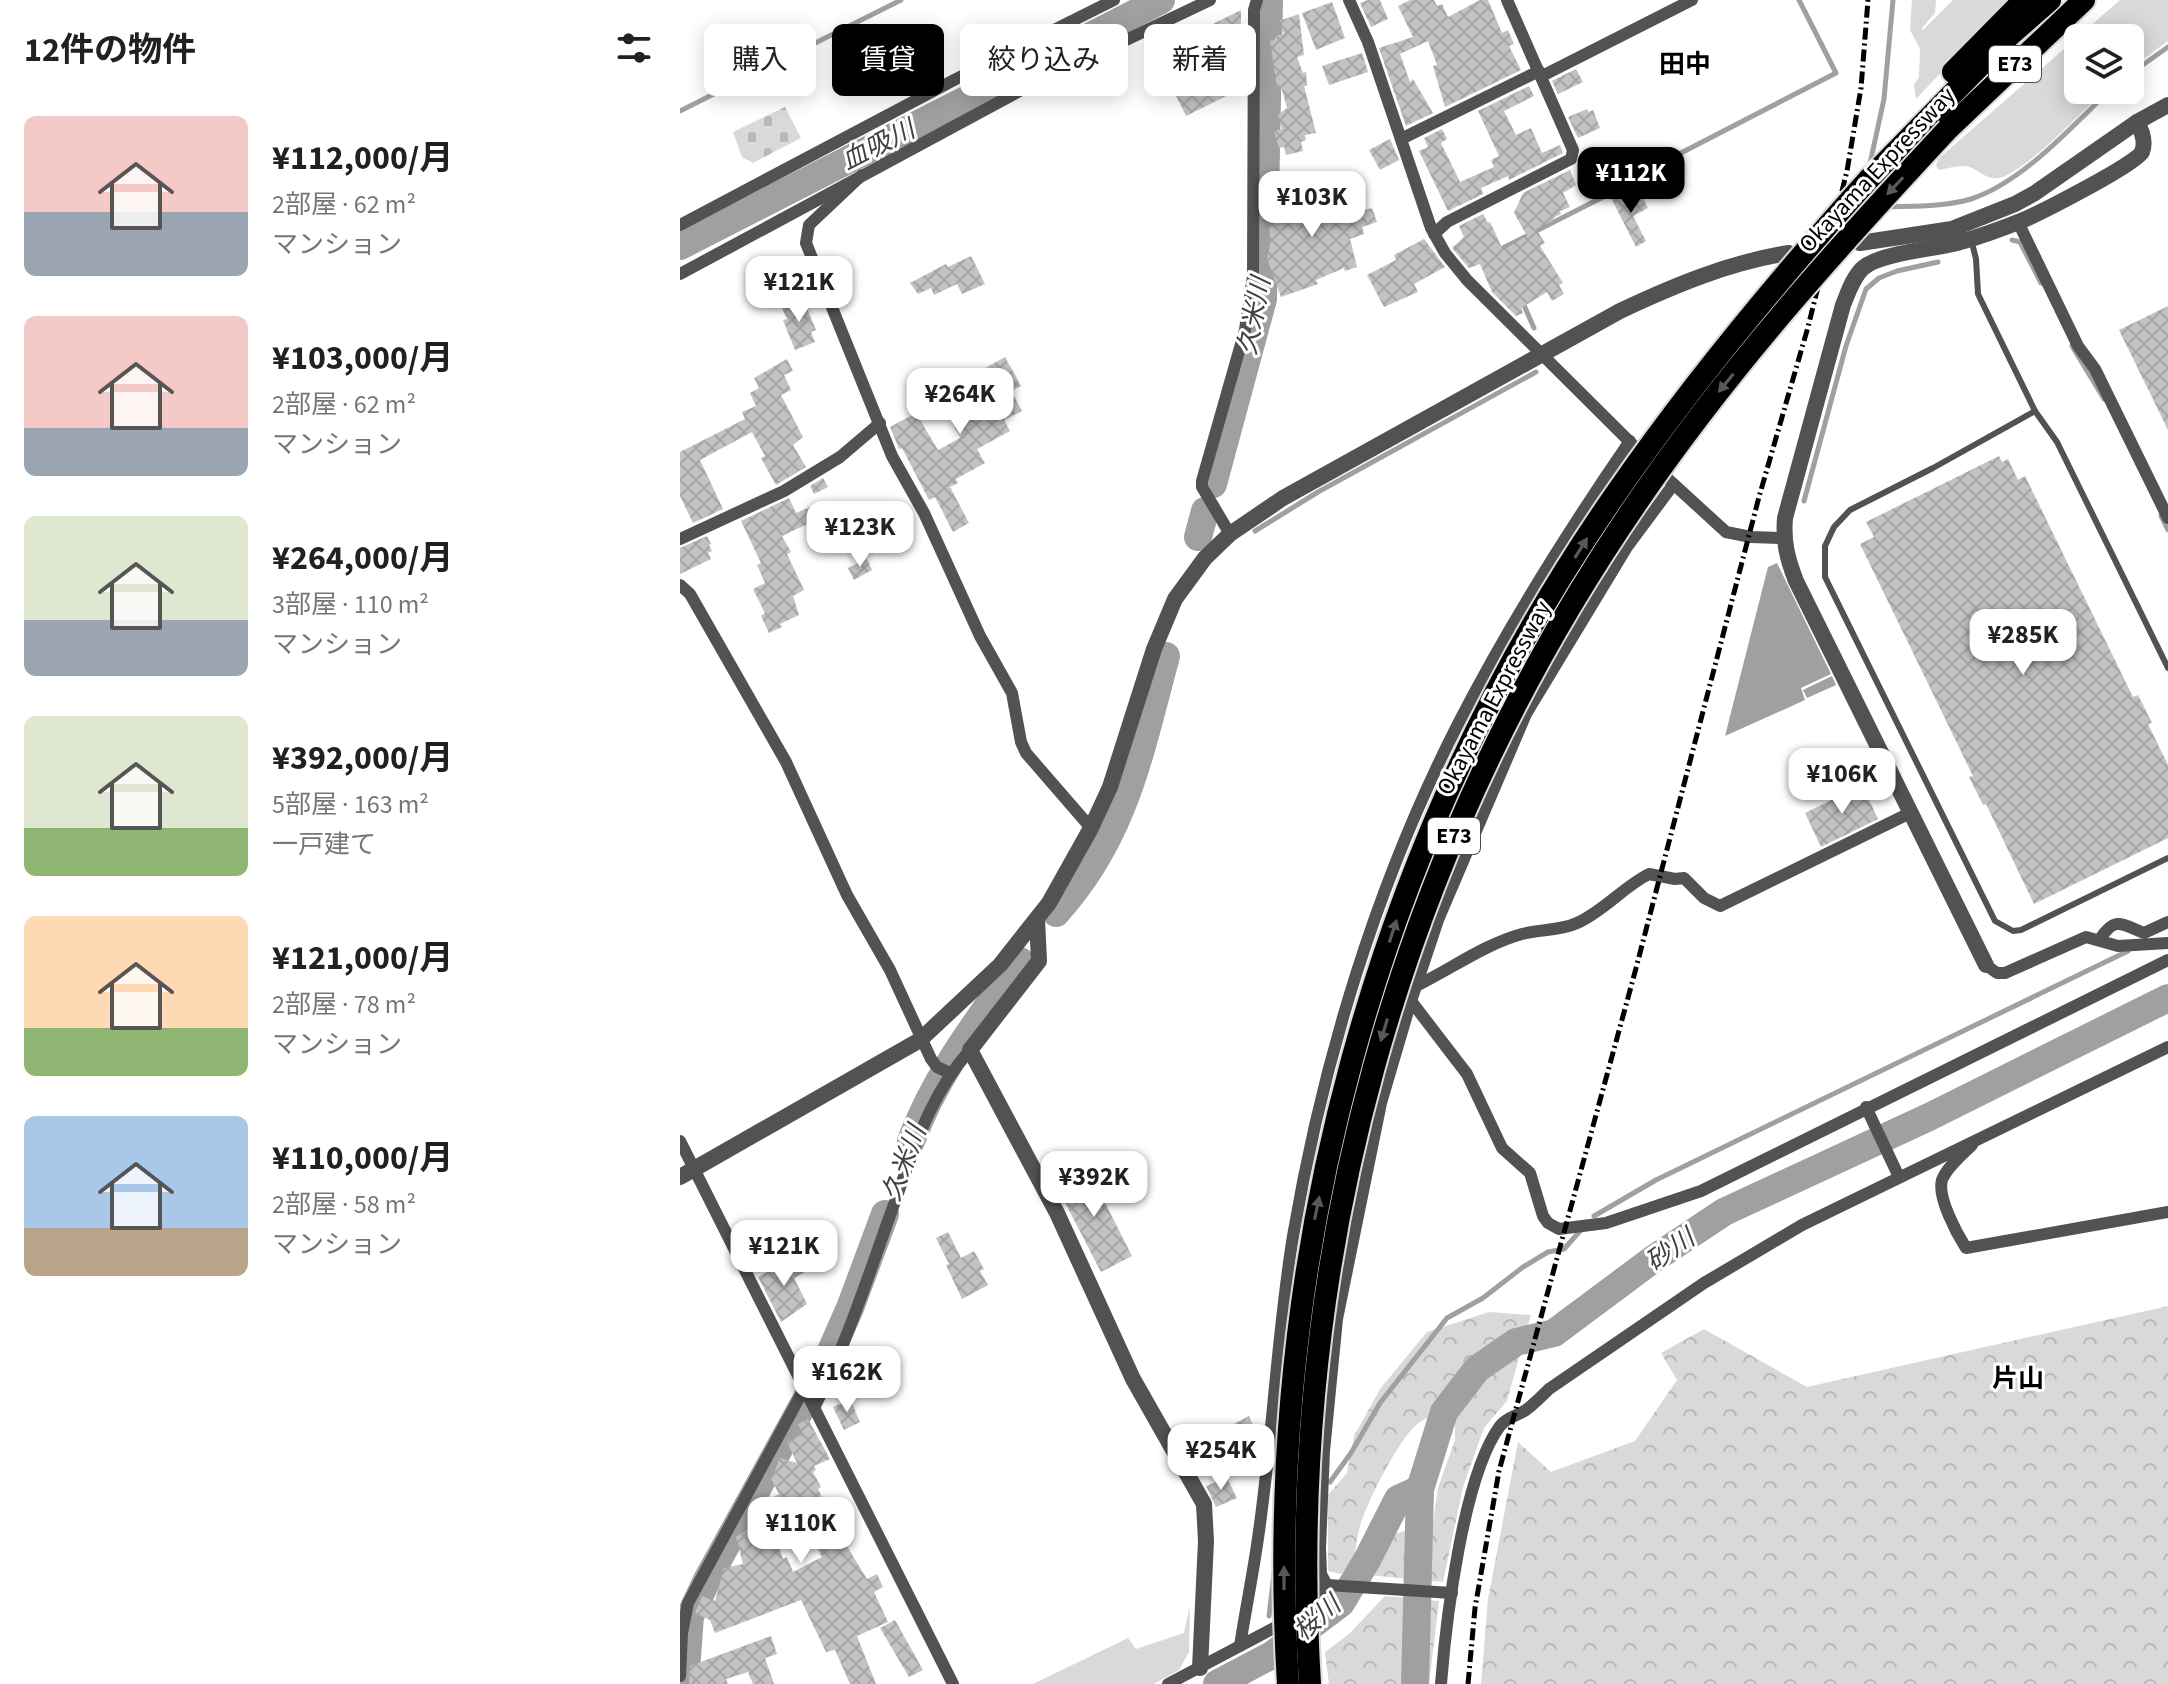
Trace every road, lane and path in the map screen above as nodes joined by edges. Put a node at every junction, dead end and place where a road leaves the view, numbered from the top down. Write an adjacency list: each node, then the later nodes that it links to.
1 (1114, 0): 17 (street)
2 (1210, 0): 15 (street)
3 (1257, 0): 29 (street)
4 (1349, 0): 14 (street)
5 (1507, 0): 10 (street)
6 (1692, 0): 10 (street)
7 (2024, 0): 11 (highway)
8 (2050, 0): 11 (highway, Okayama Expressway / E73)
9 (2084, 0): 64 (highway, Okayama Expressway / E73, one-way to 64, bridge)
10 (1540, 73): 14 (street); 18 (street)
11 (1933, 104): 63 (highway, Okayama Expressway / E73, one-way to 11, bridge)
12 (2168, 105): 13 (street)
13 (2137, 122): 16 (street); 20 (street)
14 (1401, 139): 18 (street)
15 (862, 175): 22 (street); 25 (street)
16 (2018, 222): 19 (street); 28 (street)
17 (680, 225)
18 (1434, 234): 23 (street)
19 (1971, 239): 24 (lane); 30 (street)
20 (1860, 243)
21 (1789, 253): 23 (street)
22 (680, 274)
23 (1544, 355): 26 (street); 29 (street)
24 (2035, 411): 33 (lane); 36 (lane)
25 (880, 423): 31 (street); 35 (street)
26 (1630, 441): 27 (street); 58 (street)
27 (1673, 485): 30 (street); 43 (street)
28 (2168, 518)
29 (1230, 534): 35 (street)
30 (1784, 538): 34 (street)
31 (680, 539)
32 (680, 585): 45 (street)
33 (2168, 668)
34 (1910, 813): 42 (street); 43 (street)
35 (1091, 828): 37 (street)
36 (2168, 858)
37 (1037, 919): 45 (street); 47 (street)
38 (2168, 922): 39 (street)
39 (2100, 939): 40 (street); 42 (street)
40 (2168, 943)
41 (2168, 960): 49 (street)
42 (1986, 965)
43 (1416, 986): 44 (street)
44 (1411, 1001): 49 (street); 56 (street)
45 (920, 1040): 48 (street); 52 (street)
46 (2168, 1047): 50 (street)
47 (970, 1050): 48 (street); 59 (street)
48 (945, 1071): 55 (street)
49 (1868, 1110): 53 (street)
50 (1980, 1137): 53 (street); 54 (street)
51 (680, 1141): 52 (street)
52 (687, 1173): 55 (street)
53 (1897, 1173): 57 (street)
54 (2168, 1212)
55 (809, 1397): 60 (street); 61 (street)
56 (1331, 1585): 57 (street); 58 (street)
57 (1452, 1593): 65 (street)
58 (1240, 1646): 59 (street)
59 (1200, 1668): 62 (street)
60 (680, 1676)
61 (953, 1684)
62 (1168, 1684)
63 (1288, 1684)
64 (1310, 1684)
65 (1441, 1684)

